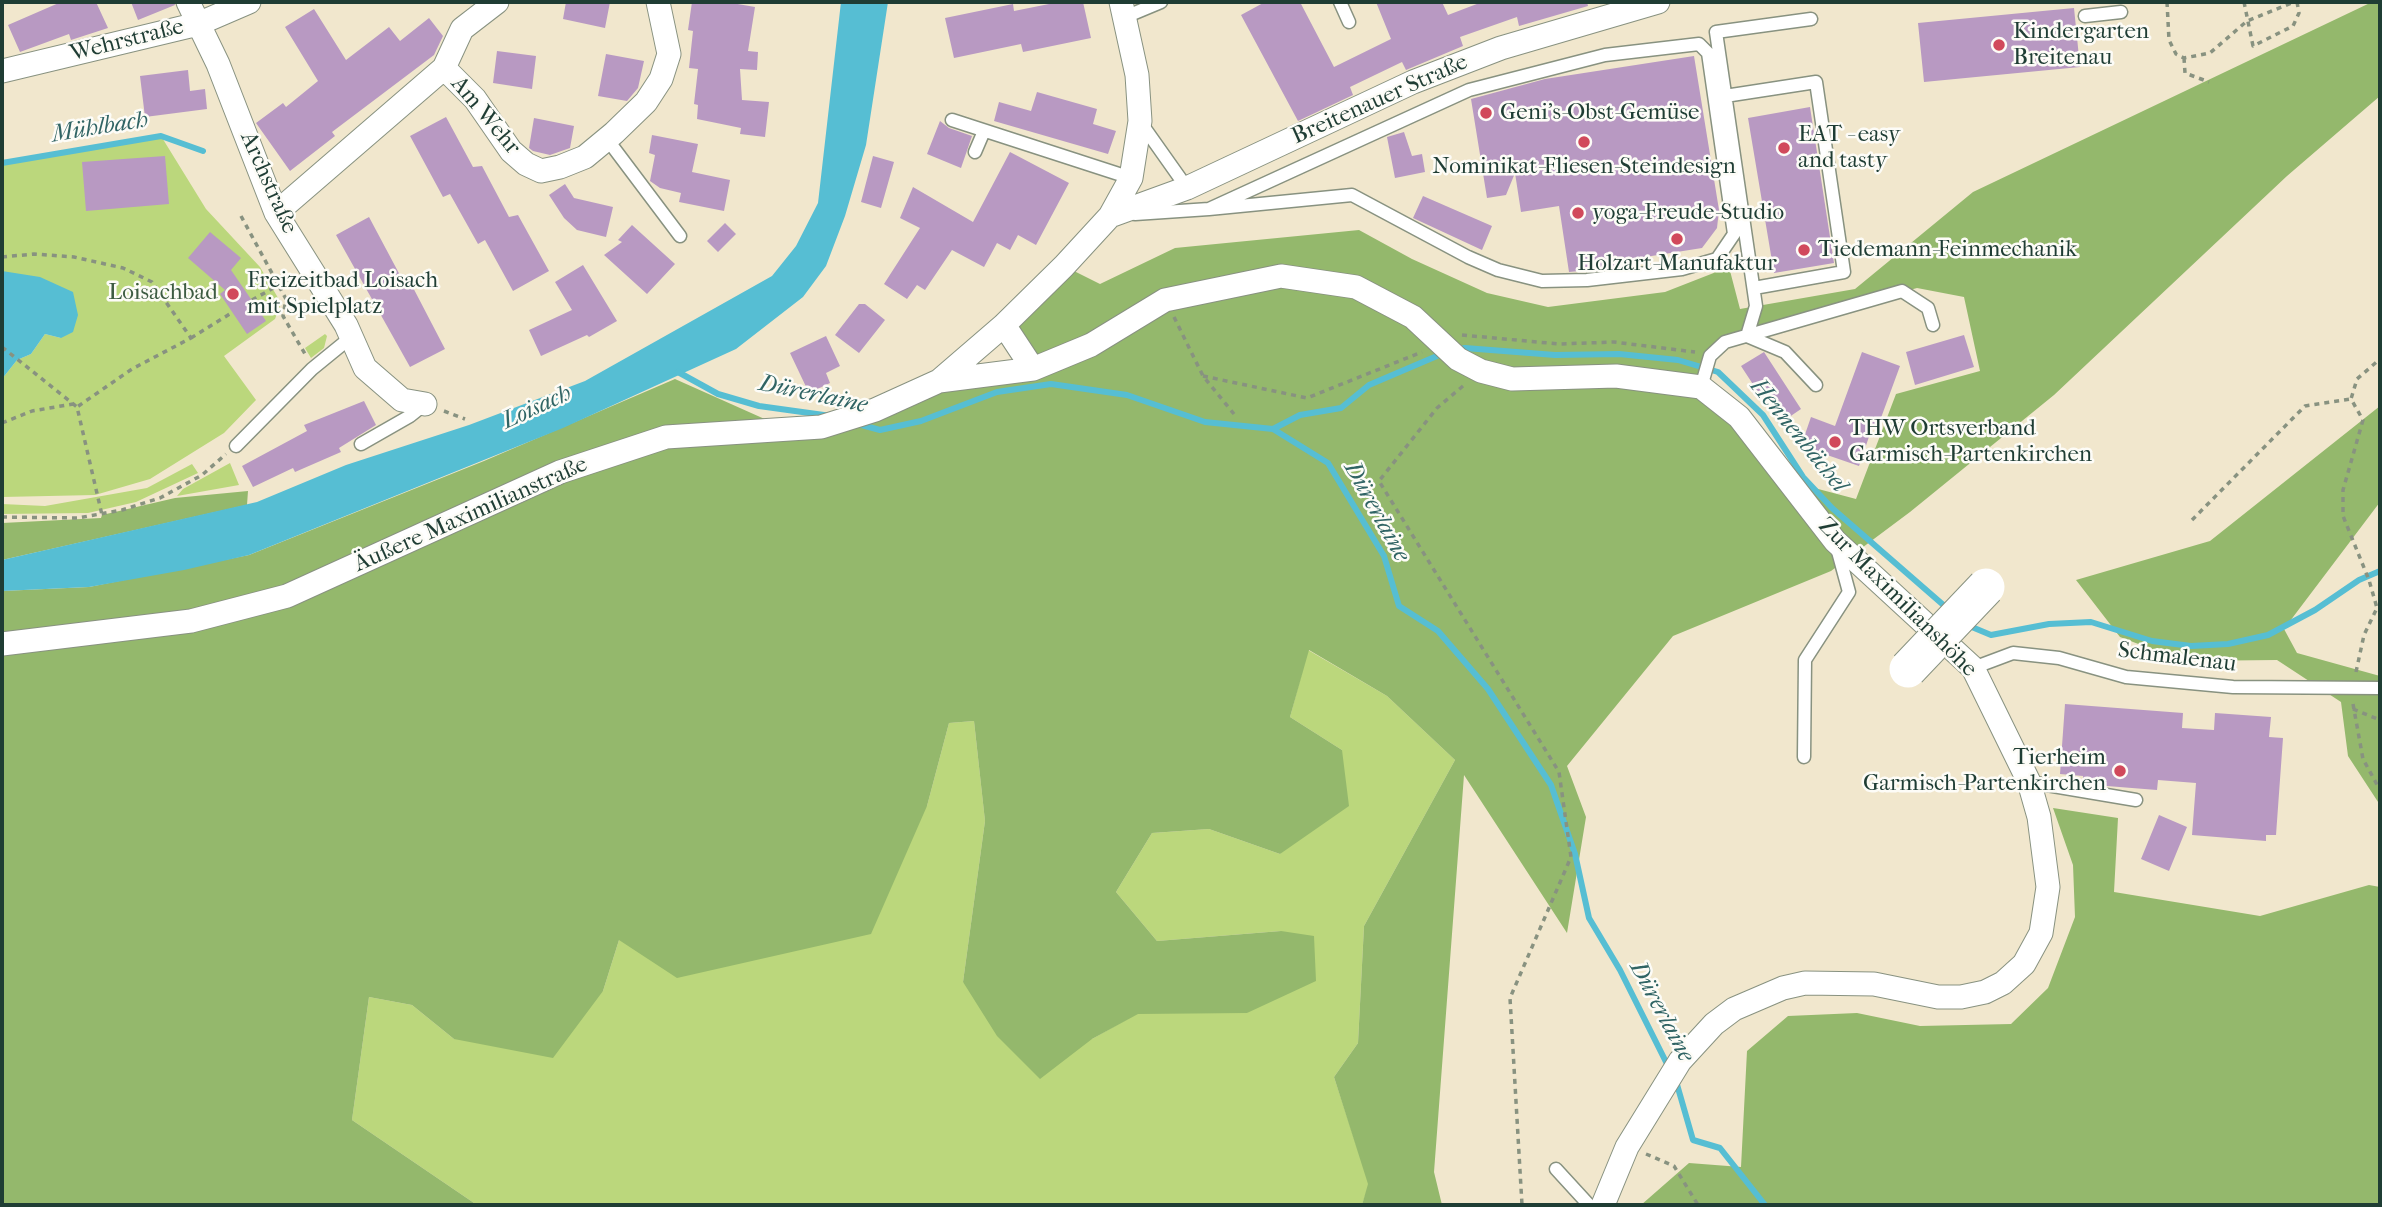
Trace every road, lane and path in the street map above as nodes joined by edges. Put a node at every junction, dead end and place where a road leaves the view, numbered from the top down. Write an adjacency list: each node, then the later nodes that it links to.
1 (188, 2): 17 (street, Archstraße)
2 (249, 2): 17 (street, Wehrstraße)
3 (497, 2): 19 (street, Am Wehr)
4 (658, 2): 26 (street, Am Wehr)
5 (1161, 2): 11 (lane)
6 (1340, 2): 16 (lane)
7 (1658, 2): 29 (street, Breitenauer Straße)
8 (2167, 2): 18 (path)
9 (2244, 2): 15 (path)
10 (2295, 2): 15 (path); 15 (path)
11 (1123, 9): 24 (street, Äußere Maximilianstraße)
12 (2121, 12): 13 (lane)
13 (2085, 16)
14 (1811, 19): 22 (lane)
15 (2247, 20): 18 (path)
16 (1349, 22)
17 (198, 24): 20 (street, Wehrstraße); 31 (street, Archstraße)
18 (2184, 58): 21 (path)
19 (444, 68): 26 (street, Am Wehr); 31 (street, Am Wehr)
20 (2, 71)
21 (2209, 82)
22 (1725, 96): 38 (lane); 38 (lane)
23 (952, 120): 25 (lane)
24 (1140, 121): 28 (street, Äußere Maximilianstraße); 29 (lane)
25 (984, 131): 27 (lane); 28 (lane)
26 (607, 139): 34 (lane)
27 (975, 152)
28 (1131, 178): 33 (street, Äußere Maximilianstraße)
29 (1187, 188): 33 (street, Breitenauer Straße)
30 (1209, 209): 30 (lane); 33 (lane)
31 (276, 213): 36 (street, Archstraße)
32 (242, 216): 37 (path)
33 (1110, 216): 42 (street, Äußere Maximilianstraße)
34 (680, 236)
35 (2, 257): 45 (path)
36 (310, 267): 37 (path); 46 (street, Archstraße)
37 (279, 285): 39 (path); 51 (path)
38 (1754, 288): 44 (lane)
39 (252, 300)
40 (1165, 300): 47 (street); 52 (street); 54 (path)
41 (233, 312): 45 (path)
42 (1004, 325): 52 (street); 55 (street, Äußere Maximilianstraße)
43 (1933, 326): 44 (lane)
44 (1747, 337): 49 (lane); 57 (lane)
45 (191, 338): 60 (path)
46 (350, 338): 51 (lane); 59 (street, Archstraße)
47 (1450, 340): 49 (path); 53 (street); 54 (path)
48 (2, 347): 60 (path)
49 (1710, 356): 56 (lane)
50 (2380, 359): 58 (path)
51 (314, 368): 64 (lane)
52 (1033, 369): 55 (street)
53 (1481, 371): 56 (street); 83 (path)
54 (1203, 376): 61 (path)
55 (939, 381): 70 (street, Äußere Maximilianstraße)
56 (1702, 383): 68 (street, Zur Maximilianshöhe)
57 (1816, 385)
58 (2351, 399): 67 (path); 73 (path)
59 (425, 404): 63 (lane)
60 (75, 406): 62 (path); 65 (path)
61 (1234, 414)
62 (2, 423)
63 (360, 444)
64 (236, 446): 65 (path)
65 (102, 515): 66 (path)
66 (2, 517)
67 (2192, 520)
68 (1835, 541): 71 (street, Zur Maximilianshöhe); 77 (lane)
69 (1986, 587): 72 (main road, bridge)
70 (2, 644)
71 (1973, 668): 73 (lane, Schmalenau); 78 (street, Zur Maximilianshöhe)
72 (1909, 670)
73 (2354, 686): 74 (lane, Schmalenau); 75 (path)
74 (2380, 688)
75 (2353, 709): 76 (path); 79 (path)
76 (2380, 720)
77 (1804, 757)
78 (2029, 782): 80 (lane); 81 (street, Zur Maximilianshöhe)
79 (2380, 790)
80 (2136, 800)
81 (1627, 1147): 85 (street, Zur Maximilianshöhe); 86 (path)
82 (1556, 1169): 84 (lane)
83 (1522, 1205)
84 (1589, 1205)
85 (1603, 1205)
86 (1698, 1205)

